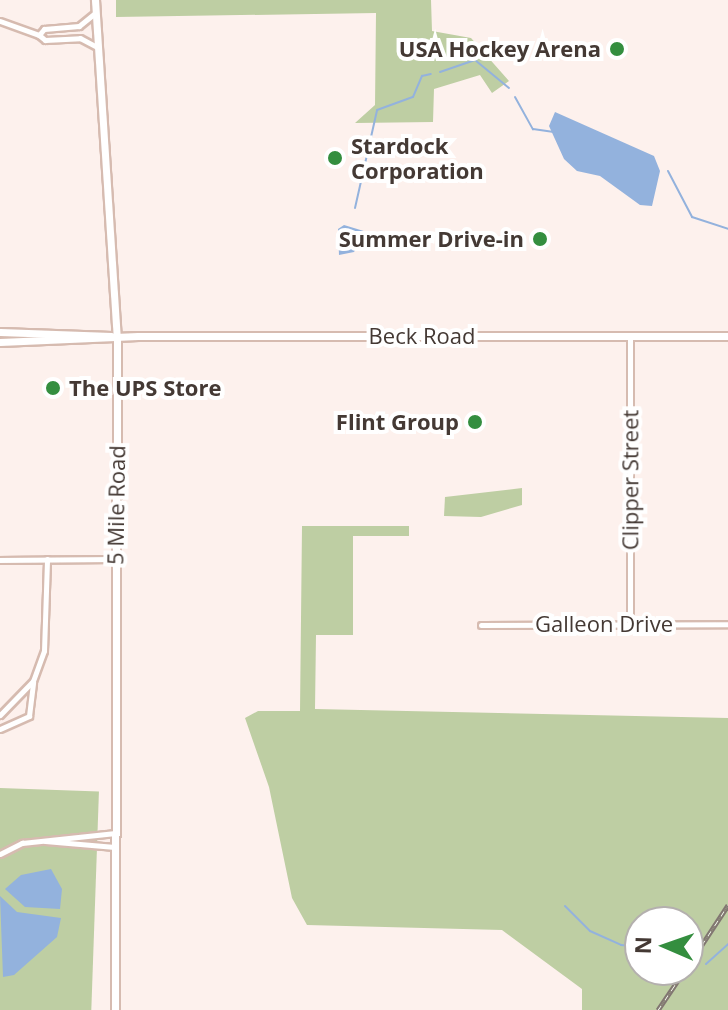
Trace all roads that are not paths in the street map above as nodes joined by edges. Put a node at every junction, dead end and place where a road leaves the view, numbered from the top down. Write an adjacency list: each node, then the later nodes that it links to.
1 (95, 0): 2 (street, 5 Mile Road)
2 (96, 12): 4 (street); 5 (street, 5 Mile Road)
3 (0, 21): 4 (street)
4 (39, 35): 5 (street)
5 (99, 48): 9 (street, 5 Mile Road)
6 (0, 332): 9 (street, Beck Road)
7 (630, 336): 8 (street, Beck Road); 9 (street, Beck Road); 14 (street, Clipper Street)
8 (728, 336)
9 (117, 337): 10 (street, Beck Road); 12 (street, 5 Mile Road)
10 (0, 342)
11 (47, 559): 12 (street); 13 (street); 17 (street)
12 (114, 559): 20 (street, 5 Mile Road)
13 (0, 560)
14 (630, 624): 15 (street, Galleon Drive); 16 (street, Galleon Drive)
15 (728, 624)
16 (481, 625)
17 (33, 681): 18 (street); 19 (street)
18 (0, 715)
19 (0, 729)
20 (115, 833): 21 (street); 22 (street, 5 Mile Road)
21 (44, 841): 22 (street); 23 (street)
22 (115, 847): 24 (street, 5 Mile Road)
23 (0, 854)
24 (115, 1010)

